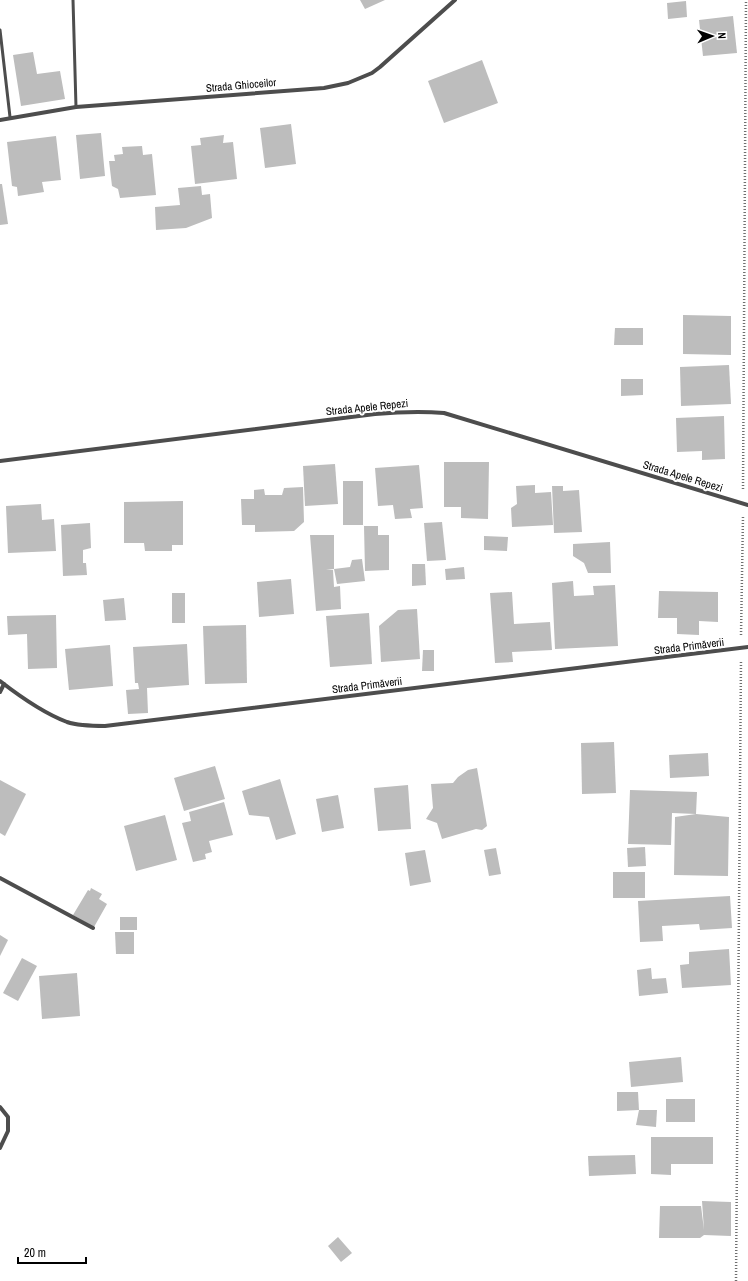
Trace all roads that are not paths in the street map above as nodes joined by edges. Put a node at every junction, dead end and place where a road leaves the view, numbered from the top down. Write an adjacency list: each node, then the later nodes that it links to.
1 (73, 0): 4 (lane)
2 (455, 0): 4 (street, Strada Ghioceilor)
3 (0, 30): 5 (lane)
4 (76, 107): 5 (street, Strada Ghioceilor)
5 (10, 117): 6 (street, Strada Ghioceilor)
6 (0, 120)
7 (0, 461): 8 (street, Strada Apele Repezi)
8 (748, 505)
9 (748, 647): 10 (street, Strada Primăverii)
10 (2, 683): 11 (street)
11 (0, 692)
12 (0, 878): 13 (street)
13 (93, 928)
14 (0, 1107): 15 (street)
15 (0, 1148)

